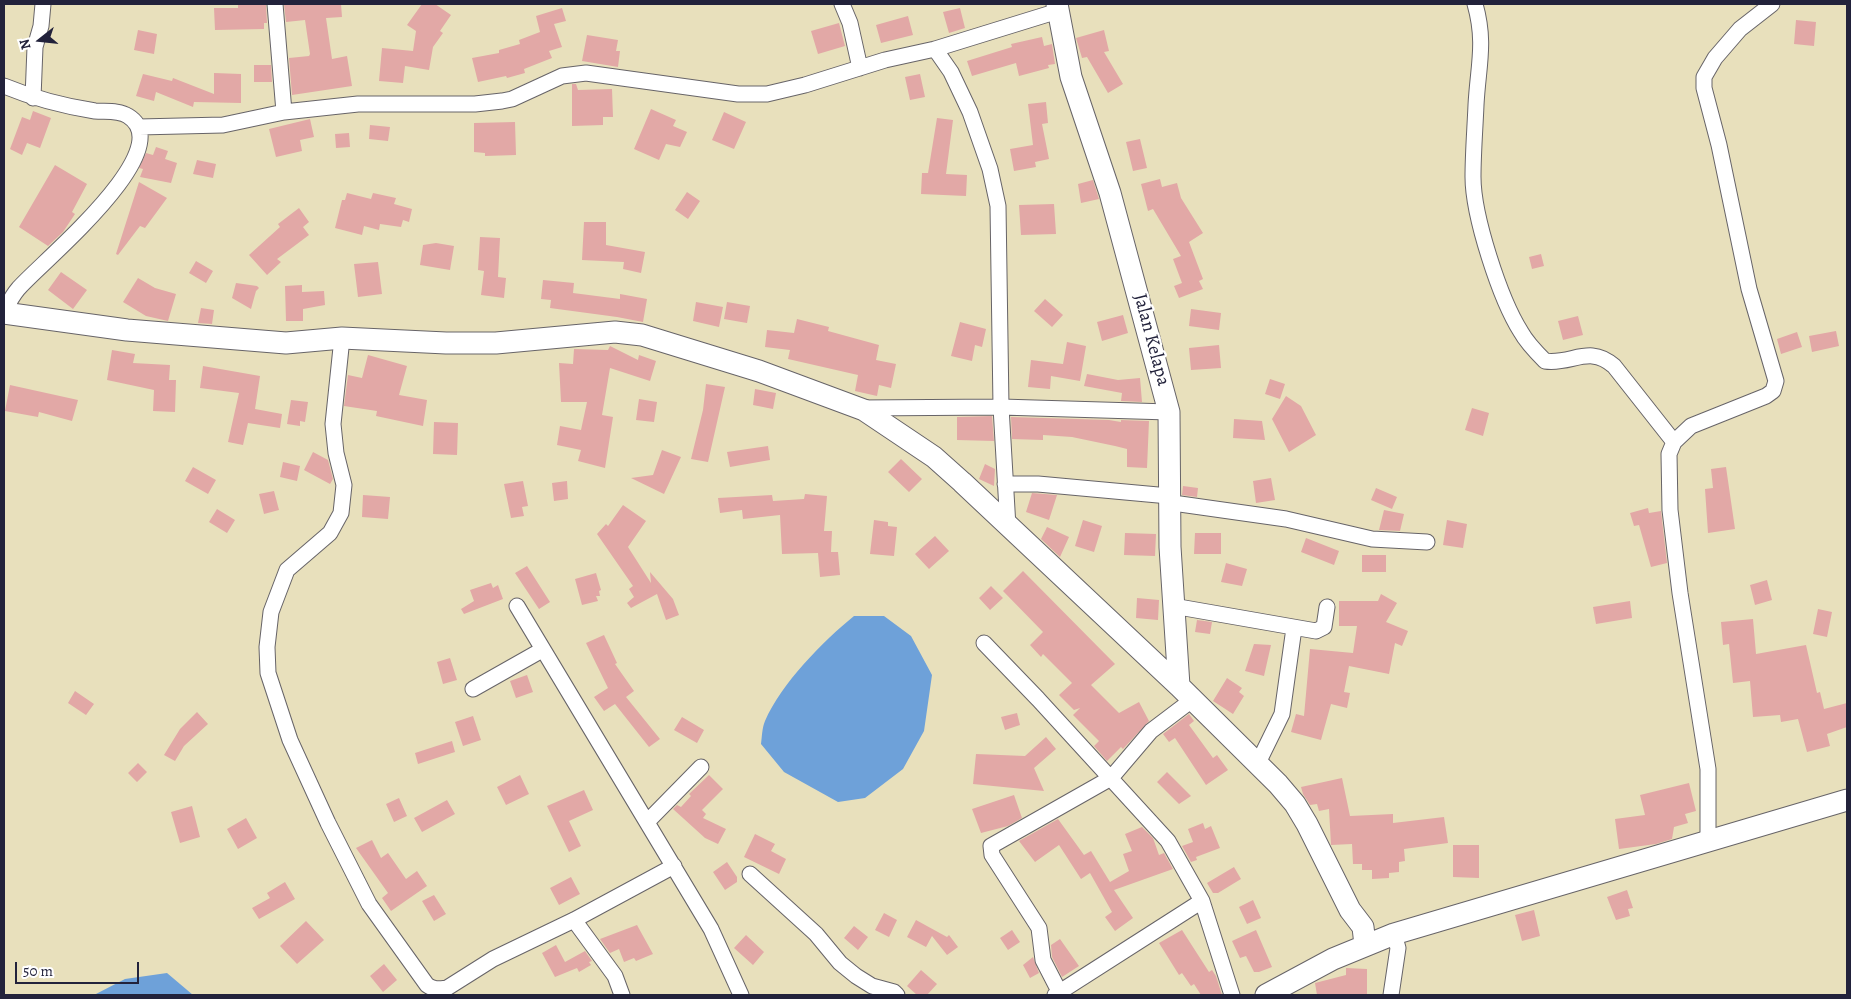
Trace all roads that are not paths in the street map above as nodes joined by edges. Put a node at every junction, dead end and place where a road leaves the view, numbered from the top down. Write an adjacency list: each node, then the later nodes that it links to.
1 (44, 4): 10 (street)
2 (275, 4): 11 (street)
3 (842, 4): 8 (street)
4 (1475, 4): 18 (street)
5 (1772, 4): 18 (street)
6 (1058, 7): 7 (street); 17 (street, Jalan Kelapa)
7 (935, 48): 8 (street); 15 (street)
8 (860, 68): 11 (street)
9 (4, 86): 10 (street)
10 (33, 98): 12 (street)
11 (284, 112): 12 (street)
12 (139, 127): 13 (street)
13 (4, 312): 14 (street)
14 (342, 338): 16 (street); 43 (street)
15 (1001, 407): 16 (street); 17 (street); 19 (street)
16 (859, 408): 21 (street)
17 (1169, 412): 20 (street, Jalan Kelapa)
18 (1674, 442): 36 (street)
19 (1005, 484): 20 (street); 21 (street)
20 (1170, 500): 22 (street); 24 (street, Jalan Kelapa)
21 (1008, 527): 30 (street)
22 (1427, 542)
23 (517, 606): 28 (street)
24 (1173, 606): 26 (street); 30 (street, Jalan Kelapa)
25 (1327, 607): 26 (street)
26 (1294, 628): 31 (street)
27 (984, 643): 33 (street)
28 (542, 650): 29 (street); 35 (street)
29 (473, 689)
30 (1185, 693): 31 (street); 33 (street)
31 (1258, 763): 42 (street)
32 (701, 767): 35 (street)
33 (1110, 778): 39 (street); 44 (street)
34 (1847, 800): 36 (street)
35 (648, 821): 37 (street)
36 (1708, 842): 41 (street)
37 (674, 866): 40 (street); 46 (street)
38 (750, 874): 47 (street)
39 (1202, 901): 44 (street); 48 (street)
40 (574, 920): 43 (street); 45 (street)
41 (1394, 934): 42 (street); 50 (street)
42 (1365, 945): 49 (street)
43 (450, 992)
44 (1058, 994)
45 (622, 995)
46 (741, 995)
47 (897, 995)
48 (1232, 995)
49 (1266, 995)
50 (1391, 995)

